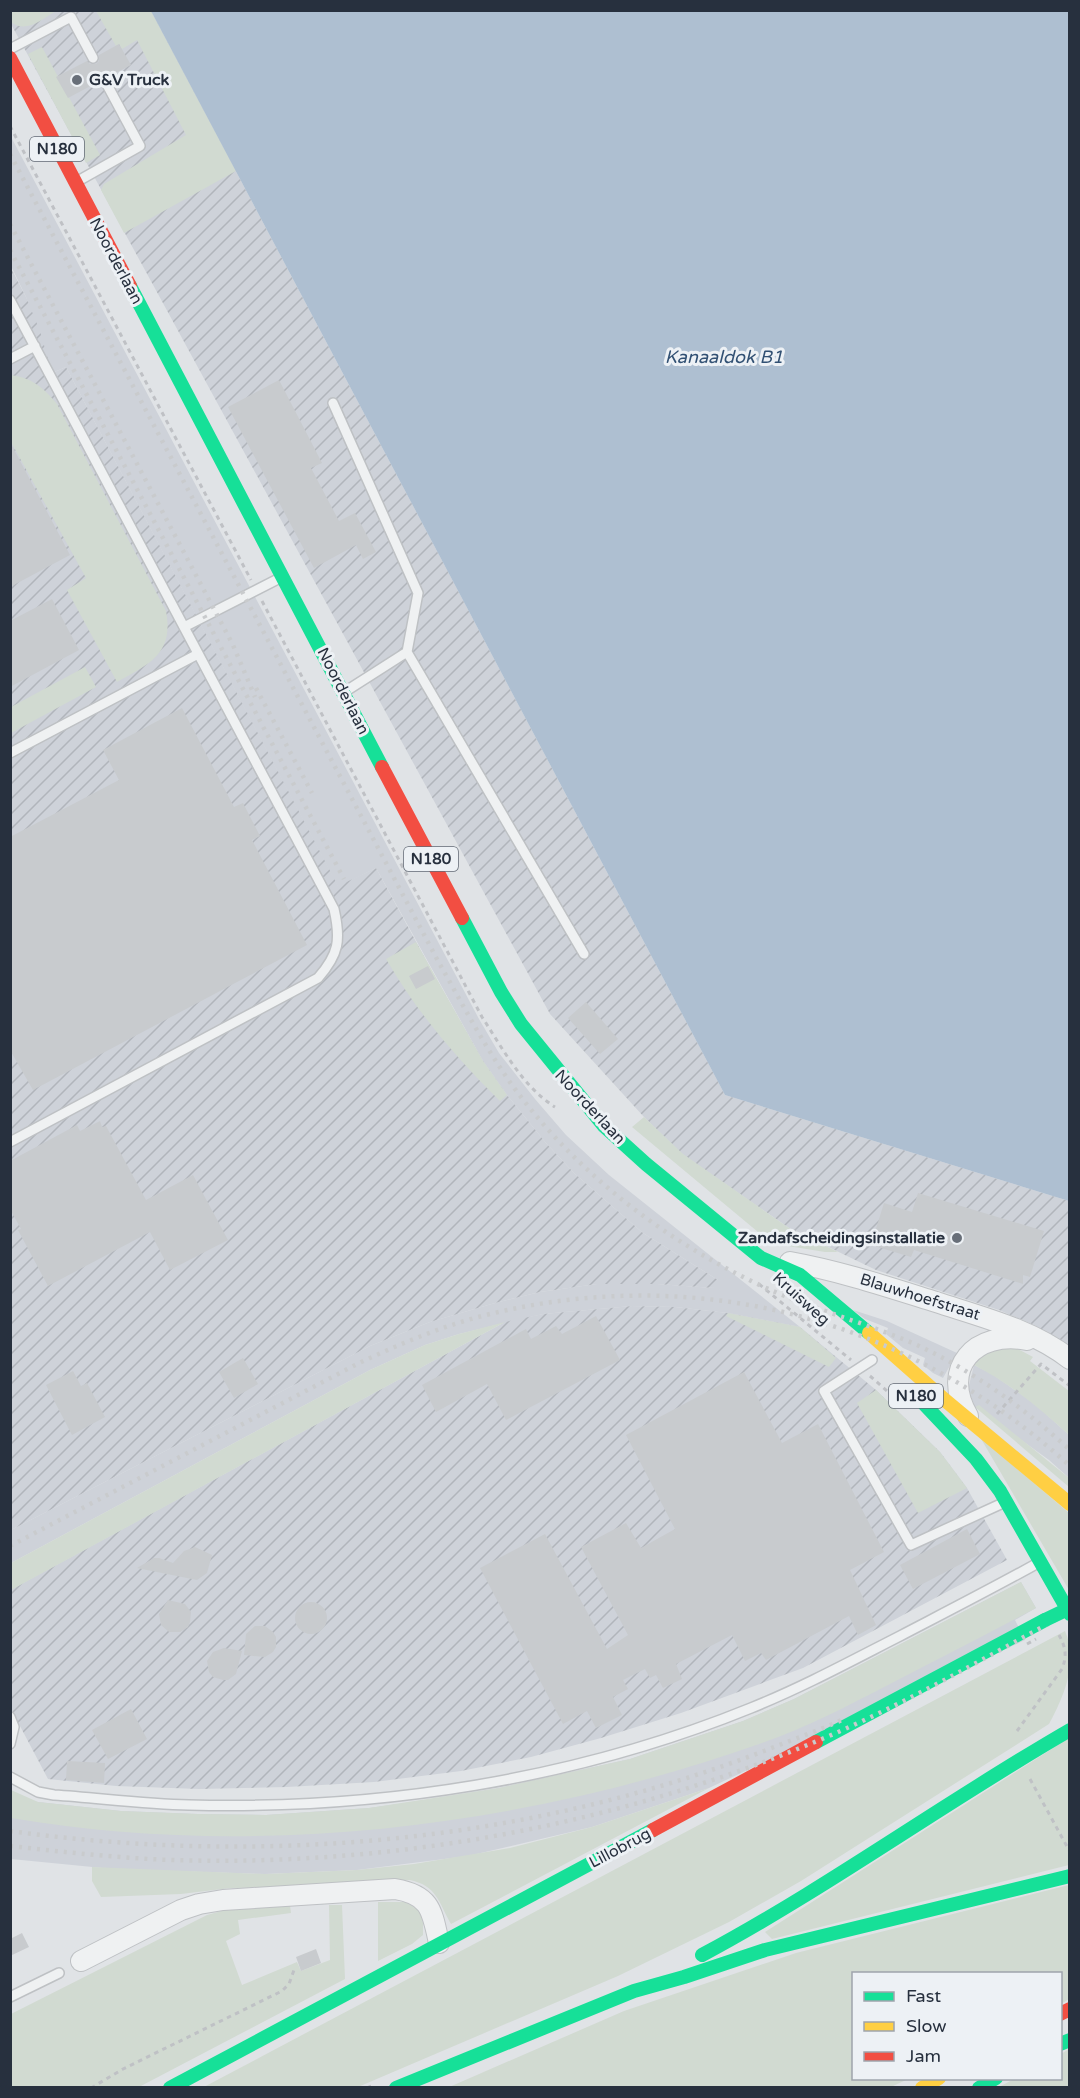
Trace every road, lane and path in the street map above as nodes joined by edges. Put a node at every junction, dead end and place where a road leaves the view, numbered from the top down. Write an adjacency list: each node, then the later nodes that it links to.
1 (10, 49): 3 (lane)
2 (10, 58): 6 (main road, Noorderlaan / N180)
3 (93, 58)
4 (104, 79): 6 (lane)
5 (10, 126): 12 (path)
6 (75, 183): 11 (main road, Noorderlaan / N180)
7 (10, 300): 8 (lane)
8 (35, 346): 9 (lane); 13 (lane)
9 (10, 359)
10 (333, 404): 14 (lane)
11 (283, 576): 12 (lane); 16 (main road, Noorderlaan / N180)
12 (256, 590): 13 (lane); 19 (path)
13 (184, 627): 15 (lane)
14 (407, 652): 16 (lane); 18 (lane)
15 (198, 654): 17 (lane); 20 (lane)
16 (344, 692): 21 (main road, Noorderlaan / N180)
17 (10, 753)
18 (584, 954)
19 (559, 1109)
20 (10, 1142)
21 (761, 1258): 23 (main road, Kruisweg / N180); 24 (street, Blauwhoefstraat); 31 (main road, Kruisweg / N180)
22 (753, 1279): 27 (path)
23 (776, 1280)
24 (1052, 1345): 25 (street, Blauwhoefstraat); 31 (street)
25 (1070, 1359)
26 (872, 1360): 27 (lane)
27 (859, 1367): 30 (path); 32 (lane)
28 (1070, 1386): 31 (path)
29 (916, 1396): 32 (main road, N180)
30 (909, 1411)
31 (976, 1426): 33 (main road, Kruisweg / N180)
32 (1006, 1502): 34 (main road, N180)
33 (1070, 1504)
34 (1040, 1562): 36 (main road, N180); 44 (lane)
35 (1070, 1608): 37 (main road, Lillobrug, bridge)
36 (1070, 1614)
37 (1050, 1623): 43 (path); 47 (main road, Lillobrug)
38 (10, 1717): 41 (lane)
39 (1063, 1717): 42 (main road)
40 (1070, 1730): 42 (main road)
41 (10, 1744)
42 (1041, 1746): 43 (main road)
43 (1020, 1759): 45 (path); 51 (main road)
44 (10, 1777)
45 (1070, 1852)
46 (1070, 1876): 51 (main road)
47 (439, 1943): 48 (street); 56 (main road, Lillobrug)
48 (81, 1961)
49 (294, 1970): 55 (path)
50 (59, 1972): 52 (lane)
51 (634, 1991): 57 (main road)
52 (10, 1997)
53 (937, 2080): 58 (main road)
54 (994, 2080): 59 (main road)
55 (91, 2088)
56 (170, 2088)
57 (396, 2088)
58 (922, 2088)
59 (979, 2088)

